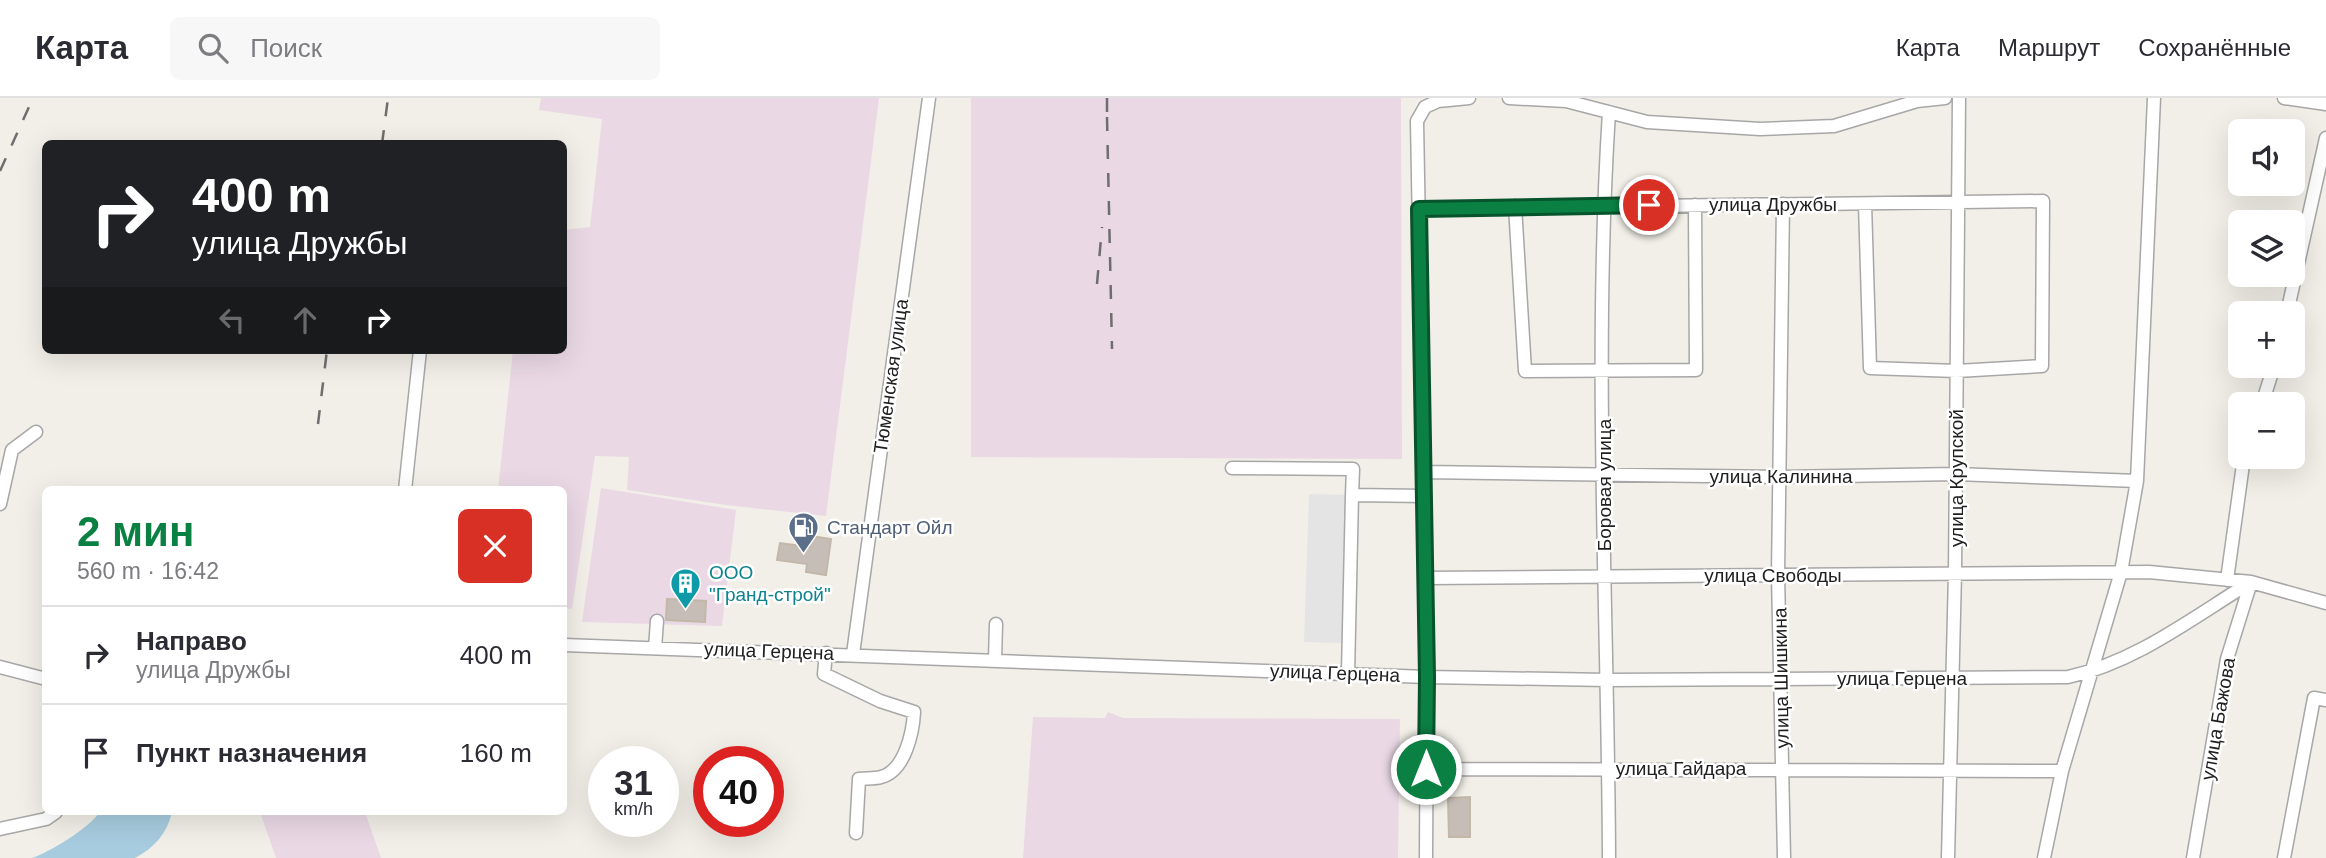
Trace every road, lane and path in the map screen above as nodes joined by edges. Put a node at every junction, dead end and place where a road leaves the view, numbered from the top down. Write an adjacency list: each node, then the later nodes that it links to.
1 (929, 98): 48 (street, Тюменская улица)
2 (1469, 98): 8 (street)
3 (1509, 98): 10 (street)
4 (1945, 98): 10 (street)
5 (1959, 98): 12 (street, улица Крупской)
6 (2154, 98): 30 (street)
7 (2292, 99): 9 (street)
8 (1421, 103): 18 (street)
9 (2326, 104)
10 (1609, 112): 17 (street, Боровая улица)
11 (2326, 138): 19 (street)
12 (1958, 203): 14 (street, улица Дружбы); 21 (street, улица Крупской); 21 (street, улица Дружбы)
13 (1783, 204): 14 (street, улица Дружбы); 15 (street, улица Дружбы); 29 (street, улица Шишкина)
14 (1865, 204): 21 (street)
15 (1695, 205): 17 (street, улица Дружбы); 22 (street)
16 (1516, 206): 17 (street, улица Дружбы); 18 (street, улица Дружбы); 22 (street)
17 (1603, 206): 22 (street, Боровая улица)
18 (1419, 209): 26 (street)
19 (2290, 301)
20 (420, 354): 31 (street)
21 (1957, 370): 27 (street, улица Крупской)
22 (1603, 372): 28 (street, Боровая улица)
23 (36, 432): 34 (street)
24 (1232, 468): 32 (street)
25 (2242, 469): 40 (street)
26 (1424, 472): 28 (street, улица Калинина); 33 (street)
27 (1956, 474): 29 (street, улица Калинина); 30 (street, улица Калинина); 36 (street, улица Крупской)
28 (1604, 475): 29 (street, улица Калинина); 38 (street, Боровая улица)
29 (1780, 477): 37 (street, улица Шишкина)
30 (2137, 481): 35 (street)
31 (405, 486)
32 (1352, 495): 33 (street); 52 (street)
33 (1424, 496): 39 (street)
34 (0, 504)
35 (2121, 572): 36 (street, улица Свободы); 40 (street, улица Свободы); 51 (street)
36 (1955, 573): 37 (street, улица Свободы); 55 (street, улица Крупской)
37 (1779, 575): 38 (street, улица Свободы); 56 (street, улица Шишкина)
38 (1604, 576): 39 (street, улица Свободы); 57 (street, Боровая улица)
39 (1426, 578): 54 (street)
40 (2227, 580): 41 (street, улица Свободы)
41 (2251, 582): 42 (street); 51 (street, улица Герцена); 72 (street, улица Бажова)
42 (2326, 603)
43 (657, 621): 46 (street)
44 (996, 624): 49 (street)
45 (567, 645): 46 (street, улица Герцена)
46 (655, 648): 47 (street, улица Герцена)
47 (826, 653): 48 (street, улица Герцена); 66 (street)
48 (853, 654): 49 (street, улица Герцена)
49 (995, 660): 52 (street, улица Герцена)
50 (0, 667): 53 (street)
51 (2091, 672): 55 (street, улица Герцена); 62 (street)
52 (1348, 674): 54 (street, улица Герцена)
53 (42, 677)
54 (1427, 677): 57 (street, улица Герцена); 60 (street)
55 (1952, 678): 56 (street, улица Герцена); 63 (street, улица Крупской)
56 (1781, 679): 57 (street, улица Герцена); 61 (street, улица Шишкина)
57 (1608, 680): 59 (street, Боровая улица)
58 (2320, 699): 73 (street)
59 (1609, 768): 60 (street, улица Гайдара); 61 (street, улица Гайдара); 68 (street, Боровая улица)
60 (1426, 769): 67 (street)
61 (1783, 769): 63 (street, улица Гайдара); 69 (street, улица Шишкина)
62 (2062, 771): 63 (street, улица Гайдара); 71 (street)
63 (1950, 772): 70 (street, улица Крупской)
64 (52, 815): 65 (street)
65 (0, 828)
66 (856, 833)
67 (1426, 858)
68 (1609, 858)
69 (1784, 858)
70 (1948, 858)
71 (2044, 858)
72 (2193, 858)
73 (2284, 858)

